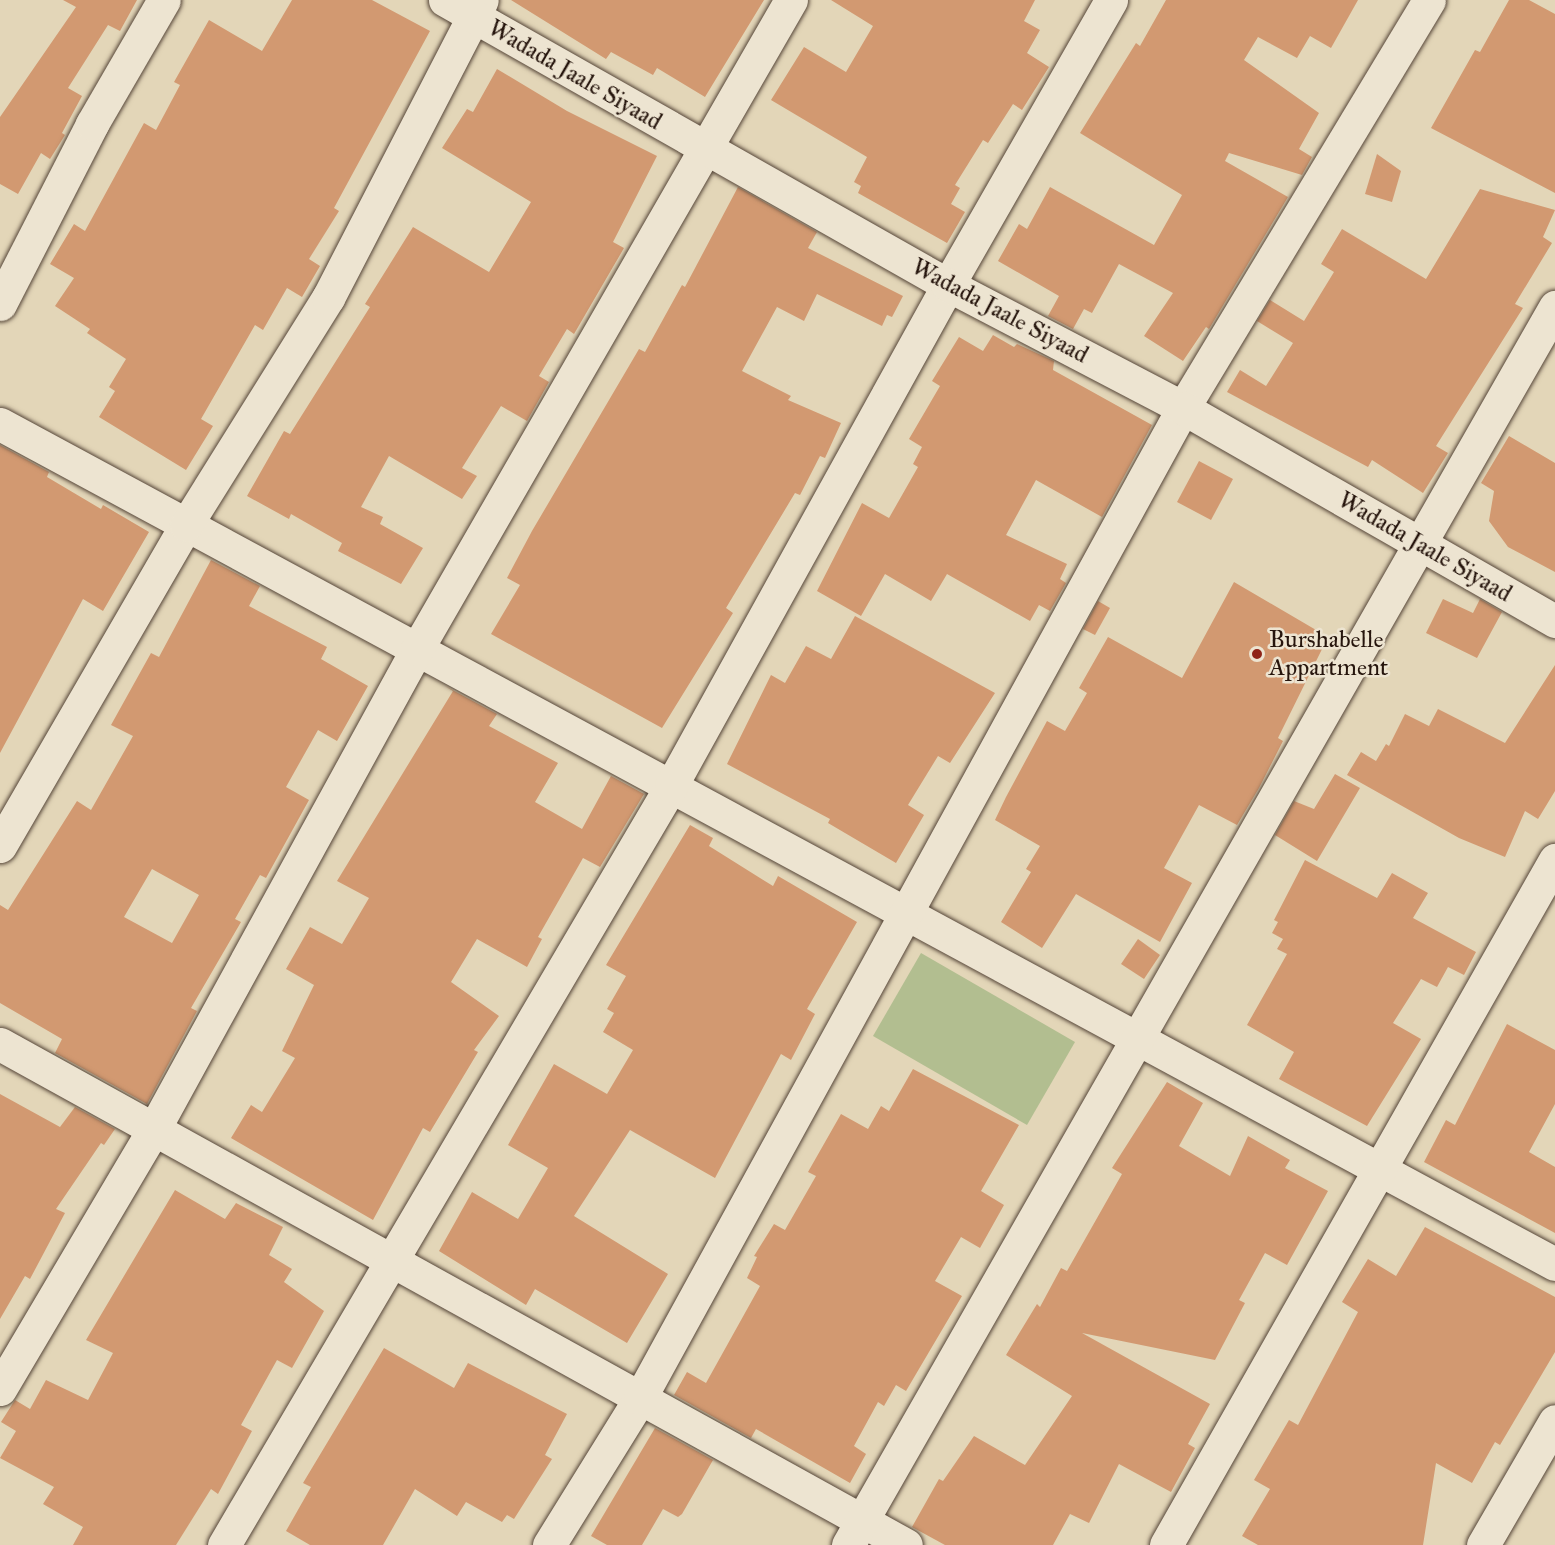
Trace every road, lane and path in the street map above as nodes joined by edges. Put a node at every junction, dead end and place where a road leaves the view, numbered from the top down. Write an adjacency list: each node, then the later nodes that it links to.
1 (164, 0): 8 (street)
2 (790, 0): 6 (street)
3 (1111, 0): 7 (street)
4 (1429, 0): 10 (street)
5 (467, 5): 6 (street, Wadada Jaale Siyaad); 12 (street)
6 (703, 149): 7 (street, Wadada Jaale Siyaad); 15 (street)
7 (948, 285): 10 (street, Wadada Jaale Siyaad); 16 (street)
8 (0, 304)
9 (1555, 307): 13 (street)
10 (1183, 408): 13 (street, Wadada Jaale Siyaad); 19 (street)
11 (0, 424): 12 (street)
12 (186, 525): 15 (street); 17 (street)
13 (1419, 544): 14 (street, Wadada Jaale Siyaad); 20 (street)
14 (1555, 621)
15 (417, 649): 16 (street); 22 (street)
16 (671, 786): 19 (street); 24 (street)
17 (0, 846)
18 (1555, 860): 23 (street)
19 (907, 914): 20 (street); 27 (street)
20 (1137, 1038): 23 (street); 29 (street)
21 (0, 1044): 22 (street)
22 (154, 1129): 24 (street); 26 (street)
23 (1378, 1168): 25 (street); 33 (street)
24 (389, 1259): 27 (street); 30 (street)
25 (1555, 1264)
26 (0, 1389)
27 (640, 1398): 29 (street); 31 (street)
28 (1555, 1421): 34 (street)
29 (855, 1533): 32 (street)
30 (224, 1545)
31 (549, 1545)
32 (906, 1545)
33 (1166, 1545)
34 (1483, 1545)

